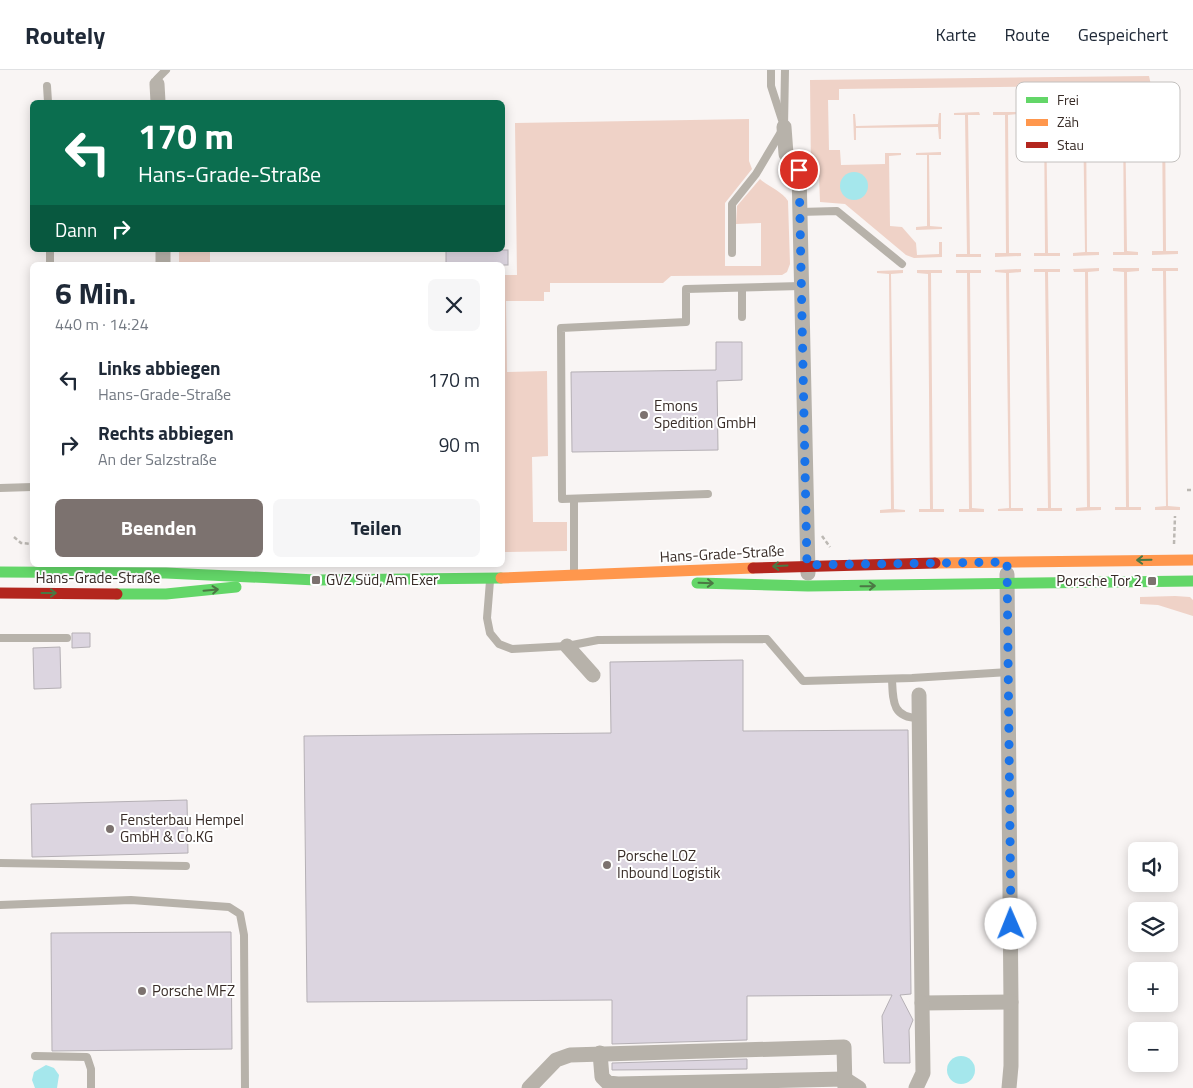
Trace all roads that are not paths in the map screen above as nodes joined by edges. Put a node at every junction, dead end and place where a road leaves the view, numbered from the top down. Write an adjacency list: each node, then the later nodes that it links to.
1 (166, 70): 4 (lane)
2 (771, 70): 8 (lane)
3 (785, 70): 8 (lane)
4 (157, 78): 7 (street)
5 (47, 86): 6 (lane)
6 (48, 100)
7 (158, 100)
8 (784, 127): 9 (street); 10 (lane)
9 (800, 212): 11 (lane); 12 (street)
10 (732, 253)
11 (902, 264)
12 (801, 286): 13 (lane); 21 (street)
13 (742, 288): 14 (lane); 18 (lane)
14 (742, 317)
15 (30, 487): 16 (lane)
16 (0, 488)
17 (708, 494): 18 (lane)
18 (574, 499): 24 (lane)
19 (1193, 560): 20 (street, Hans-Grade-Straße, one-way to 20)
20 (1007, 562): 21 (street, Hans-Grade-Straße); 29 (street)
21 (807, 565): 24 (street, Hans-Grade-Straße, one-way to 24); 30 (street)
22 (166, 569): 23 (street, Hans-Grade-Straße); 27 (street, Hans-Grade-Straße); 32 (street)
23 (0, 572)
24 (574, 576): 26 (street, Hans-Grade-Straße)
25 (490, 578): 26 (street, Hans-Grade-Straße); 27 (street, Hans-Grade-Straße); 35 (lane)
26 (552, 578): 30 (street, Hans-Grade-Straße, one-way to 30)
27 (316, 580): 32 (street, Hans-Grade-Straße, one-way to 27)
28 (1193, 581): 29 (street, Hans-Grade-Straße)
29 (1008, 584): 30 (street, Hans-Grade-Straße, one-way to 29); 36 (street)
30 (808, 586)
31 (0, 593): 32 (street, Hans-Grade-Straße, one-way to 32)
32 (166, 594)
33 (0, 638): 34 (lane)
34 (67, 638)
35 (567, 646): 37 (street); 38 (lane)
36 (1009, 672): 38 (lane); 44 (street)
37 (593, 675)
38 (892, 679): 40 (lane)
39 (919, 695): 40 (street)
40 (919, 718): 45 (street)
41 (0, 863): 42 (lane)
42 (186, 866)
43 (0, 905): 50 (lane)
44 (1011, 1002): 45 (street); 54 (street)
45 (922, 1003): 53 (street)
46 (600, 1053): 48 (street); 48 (street); 51 (street)
47 (35, 1056): 49 (lane)
48 (845, 1084): 52 (street)
49 (92, 1088)
50 (246, 1088)
51 (528, 1088)
52 (859, 1088)
53 (916, 1088)
54 (1009, 1088)

